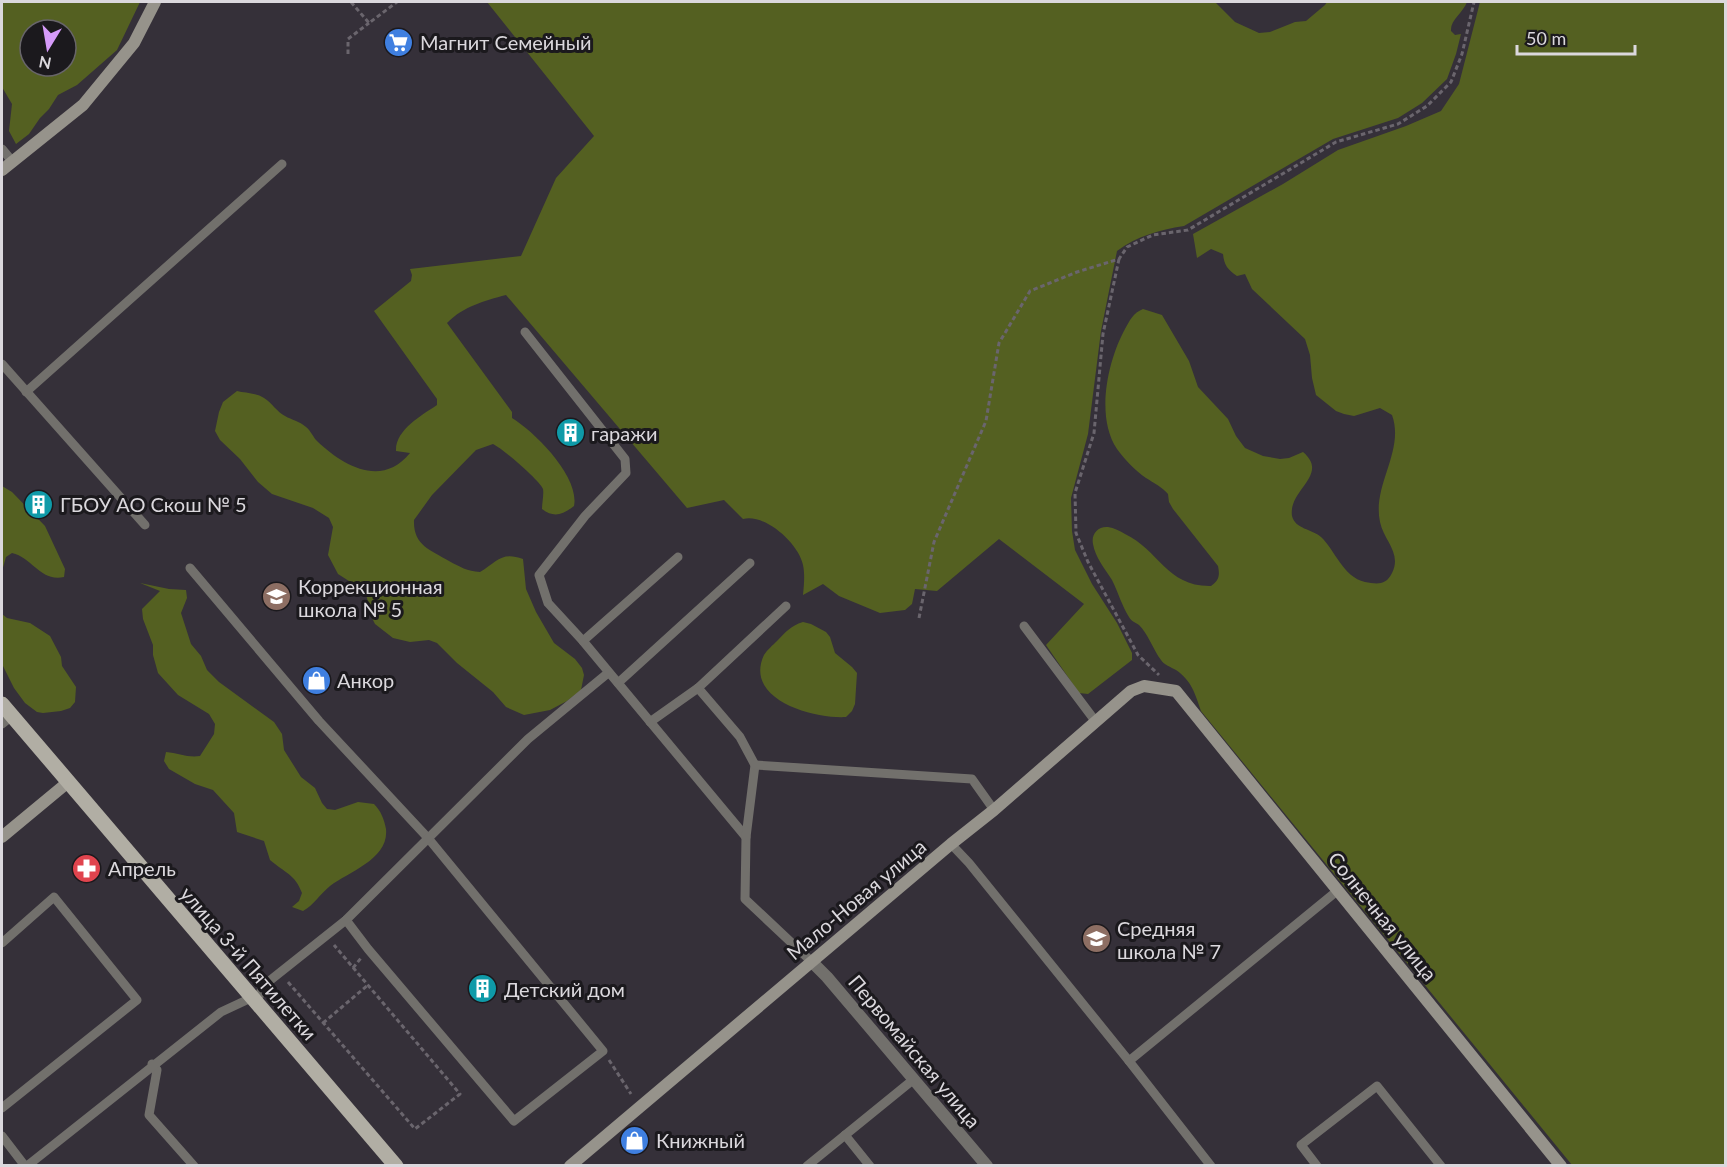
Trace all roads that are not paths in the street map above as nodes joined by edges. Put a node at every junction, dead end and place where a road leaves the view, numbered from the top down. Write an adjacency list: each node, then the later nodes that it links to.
1 (155, 2): 3 (street)
2 (2, 149): 3 (lane)
3 (12, 161): 5 (street)
4 (282, 164): 8 (lane)
5 (2, 170)
6 (525, 332): 15 (lane)
7 (2, 364): 8 (lane)
8 (26, 392): 9 (lane)
9 (145, 525)
10 (678, 557): 15 (lane)
11 (750, 563): 17 (lane)
12 (190, 568): 28 (lane)
13 (786, 606): 18 (lane)
14 (1024, 626): 22 (lane)
15 (583, 641): 16 (lane)
16 (608, 673): 17 (lane); 28 (lane)
17 (618, 683): 21 (lane)
18 (698, 688): 21 (lane); 23 (lane)
19 (1176, 691): 22 (street, Мало-Новая улица); 30 (street, Солнечная улица)
20 (5, 715): 24 (main road, улица 3-й Пятилетки)
21 (650, 722): 27 (lane)
22 (1096, 722): 25 (street, Мало-Новая улица)
23 (755, 765): 25 (lane); 27 (lane)
24 (67, 783): 26 (street); 34 (main road, улица 3-й Пятилетки)
25 (994, 810): 29 (street, Мало-Новая улица)
26 (2, 837)
27 (746, 837): 33 (lane)
28 (428, 838): 31 (lane); 31 (lane)
29 (951, 844): 33 (street, Мало-Новая улица); 35 (lane)
30 (1337, 891): 35 (lane); 51 (street, Солнечная улица)
31 (346, 920): 34 (lane)
32 (2, 943): 38 (lane)
33 (812, 962): 37 (street, Первомайская улица); 44 (street, Мало-Новая улица)
34 (254, 1001): 36 (lane); 43 (main road, улица 3-й Пятилетки)
35 (1129, 1061): 48 (lane)
36 (152, 1064): 41 (lane); 42 (lane)
37 (914, 1079): 39 (lane); 47 (street, Первомайская улица)
38 (2, 1108)
39 (845, 1135): 45 (lane); 46 (lane)
40 (2, 1136): 41 (lane)
41 (26, 1166)
42 (194, 1166)
43 (396, 1166)
44 (570, 1166)
45 (807, 1166)
46 (870, 1166)
47 (987, 1166)
48 (1211, 1166)
49 (1317, 1166): 50 (lane)
50 (1441, 1166)
51 (1561, 1166)

